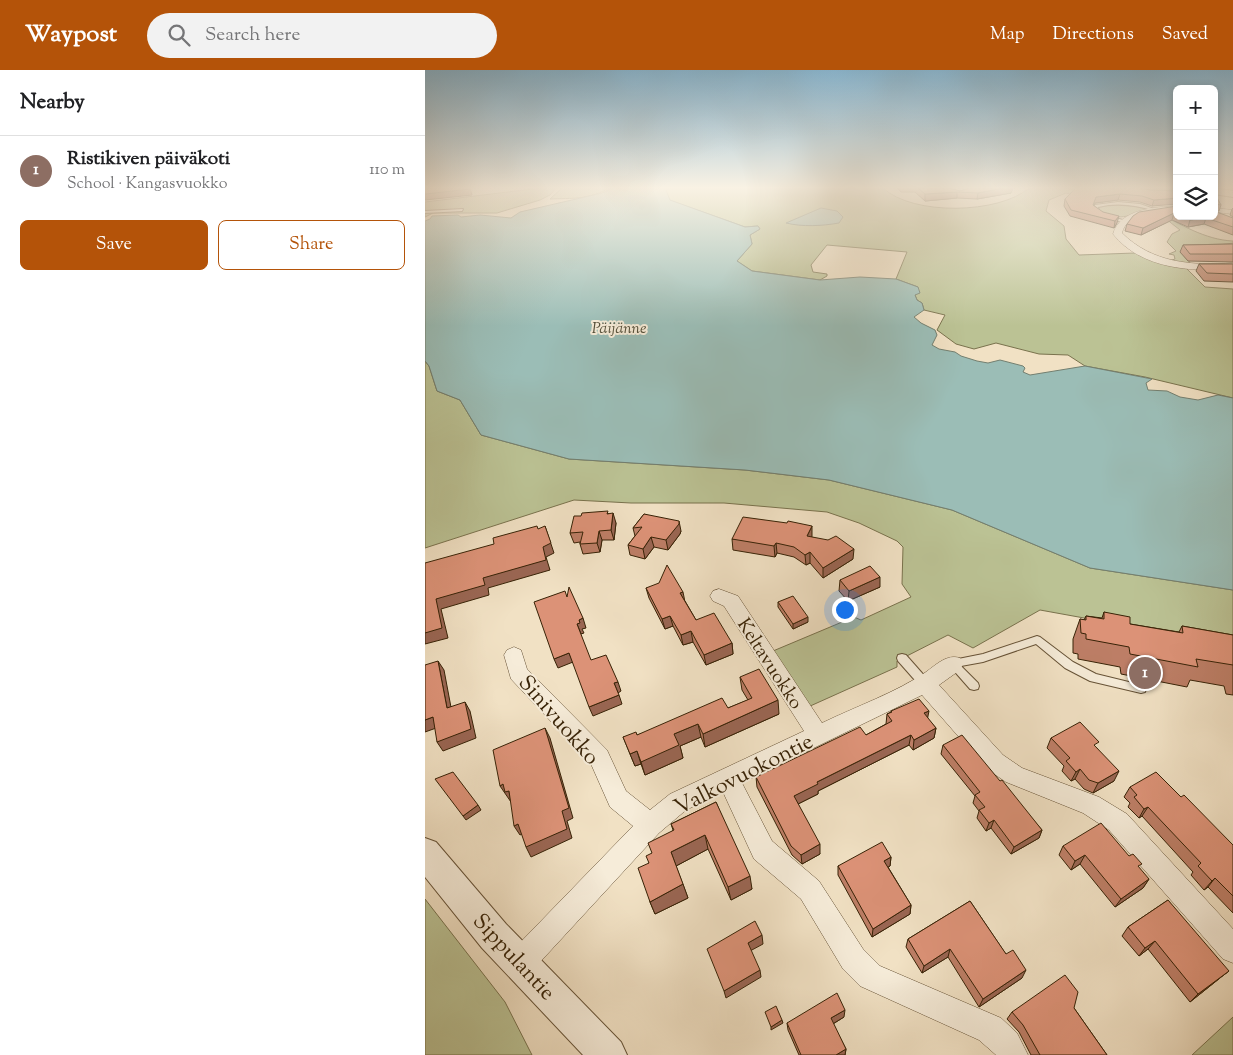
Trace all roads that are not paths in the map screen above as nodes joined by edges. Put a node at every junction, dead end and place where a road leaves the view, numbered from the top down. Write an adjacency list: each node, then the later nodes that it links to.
1 (1117, 234): 2 (street)
2 (1233, 266)
3 (719, 596): 10 (street, Keltavuokko)
4 (513, 655): 12 (street, Sinivuokko)
5 (902, 658): 7 (lane)
6 (953, 664): 7 (street, Valkovuokontie); 8 (lane); 9 (lane)
7 (925, 684): 10 (street, Valkovuokontie); 14 (street)
8 (974, 686)
9 (1141, 689)
10 (818, 735): 11 (street, Valkovuokontie)
11 (728, 778): 12 (street, Valkovuokontie); 17 (street)
12 (650, 825): 15 (street, Valkovuokontie)
13 (425, 853): 15 (street, Sippulantie)
14 (1233, 949)
15 (520, 963): 16 (street, Sippulantie)
16 (608, 1055)
17 (1013, 1055)

